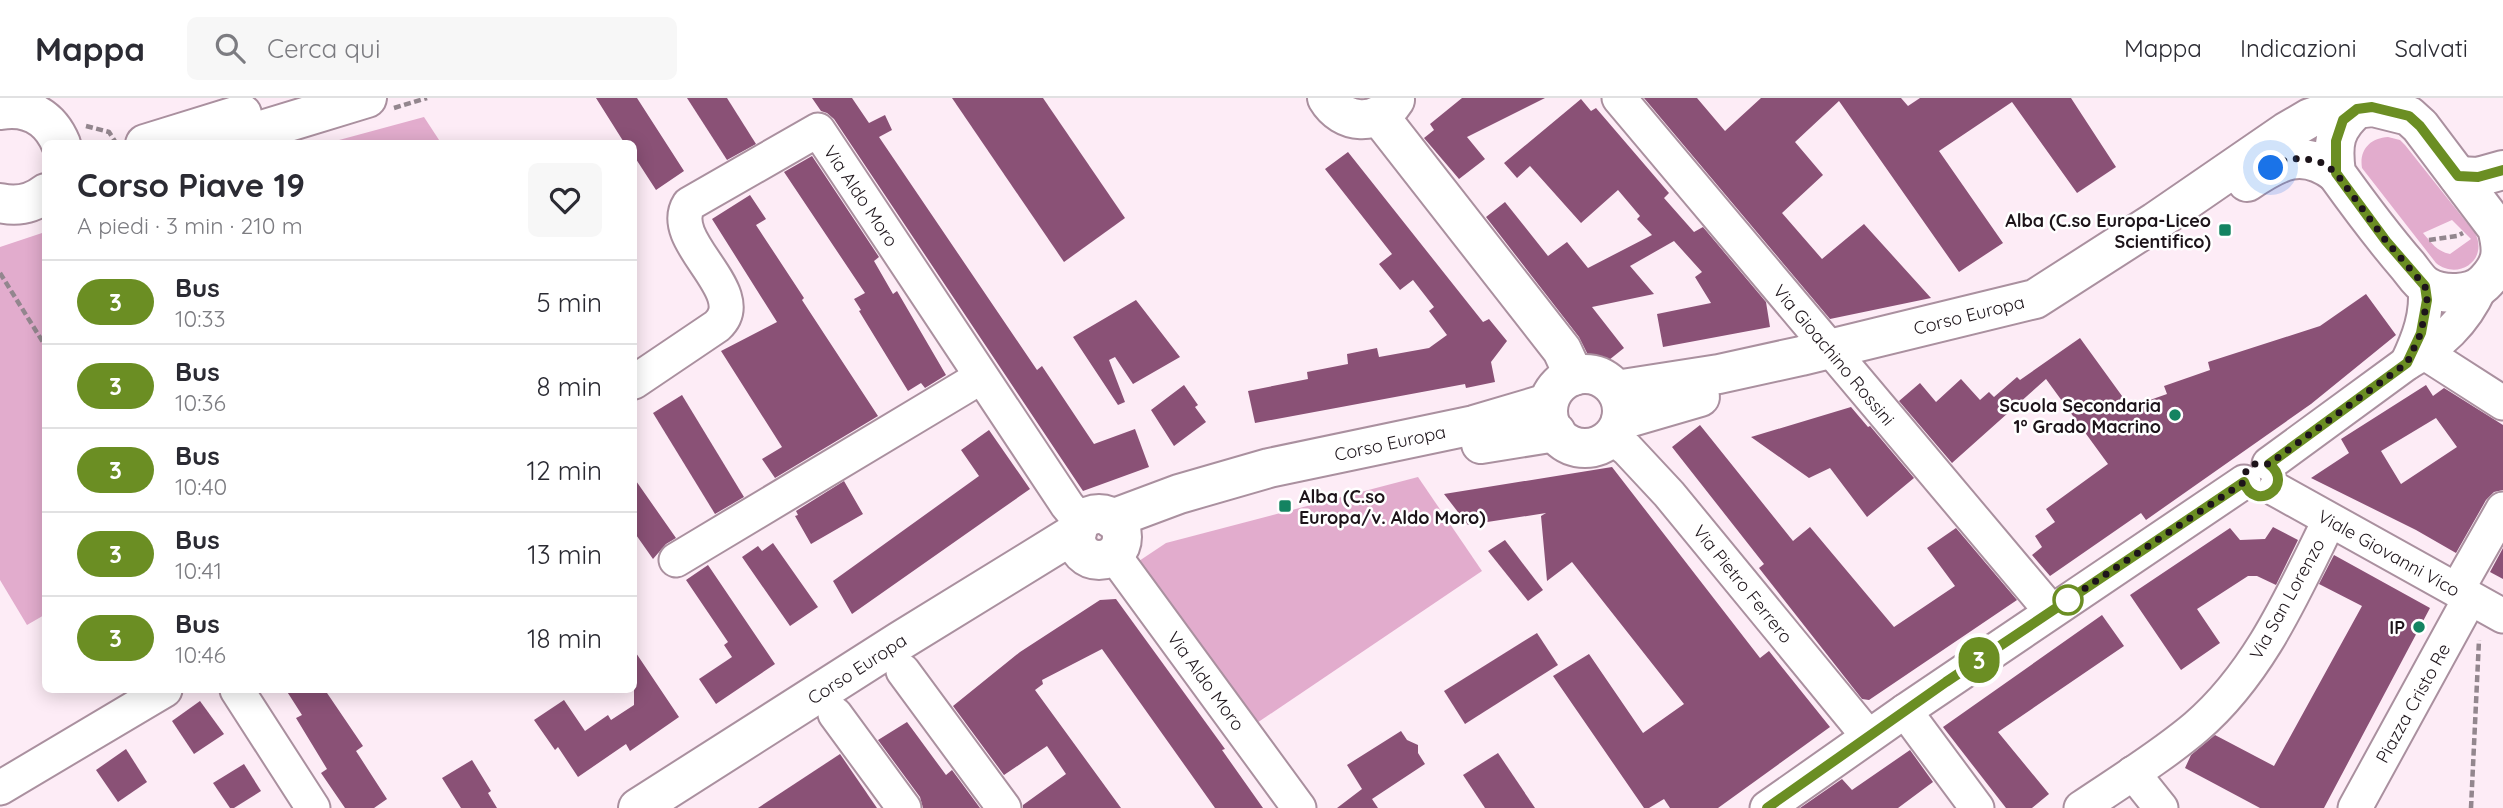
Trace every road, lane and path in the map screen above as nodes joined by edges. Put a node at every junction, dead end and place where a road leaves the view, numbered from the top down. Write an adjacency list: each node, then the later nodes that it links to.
1 (294, 98): 10 (main road)
2 (367, 98): 11 (main road)
3 (1327, 98): 7 (main road)
4 (1619, 98): 23 (street, Via Gioachino Rossini)
5 (2359, 103): 8 (main road, Corso Europa); 13 (main road); 23 (main road, Corso Europa)
6 (19, 106): 9 (main road)
7 (1388, 107): 25 (main road)
8 (2405, 107): 14 (main road)
9 (61, 140)
10 (158, 140)
11 (229, 140)
12 (2503, 170): 14 (main road)
13 (2336, 173): 21 (main road); 23 (main road, Corso Europa)
14 (2458, 176): 19 (main road)
15 (42, 195): 16 (main road)
16 (0, 203)
17 (2464, 232): 18 (path)
18 (2429, 240)
19 (2495, 268): 21 (main road); 24 (street)
20 (0, 274): 22 (path)
21 (2425, 286): 24 (street)
22 (42, 341)
23 (1836, 357): 29 (main road, Corso Europa); 37 (street, Via Gioachino Rossini)
24 (2416, 358): 28 (street); 31 (street)
25 (1574, 376): 29 (main road); 30 (main road)
26 (981, 377): 27 (street, Via Aldo Moro); 34 (street, Via Aldo Moro); 35 (street)
27 (637, 380)
28 (2503, 403)
29 (1617, 422): 30 (main road, Corso Europa); 30 (path); 43 (street, Via Pietro Ferrero)
30 (1557, 429): 34 (main road, Corso Europa)
31 (2262, 478): 33 (street, Viale Giovanni Vico); 37 (street)
32 (2503, 509): 36 (street)
33 (2329, 521): 36 (street, Viale Giovanni Vico); 44 (street, Via San Lorenzo)
34 (1098, 537): 38 (main road, Corso Europa); 48 (main road, Corso Europa); 52 (street, Via Aldo Moro)
35 (676, 560)
36 (2477, 602): 56 (street, Piazza Cristo Re); 57 (path, Piazza Cristo Re)
37 (2051, 611): 41 (street)
38 (903, 671): 42 (main road, Corso Europa); 51 (street)
39 (160, 693): 45 (street)
40 (239, 693): 47 (street)
41 (1905, 711): 43 (street); 53 (street)
42 (835, 714): 49 (main road, Corso Europa); 50 (street)
43 (1865, 738): 46 (street)
44 (2133, 773): 54 (street, Via San Lorenzo); 55 (street)
45 (0, 788)
46 (1775, 806)
47 (313, 808)
48 (638, 808)
49 (685, 808)
50 (904, 808)
51 (1004, 808)
52 (1299, 808)
53 (1977, 808)
54 (2081, 808)
55 (2161, 808)
56 (2356, 808)
57 (2471, 808)

